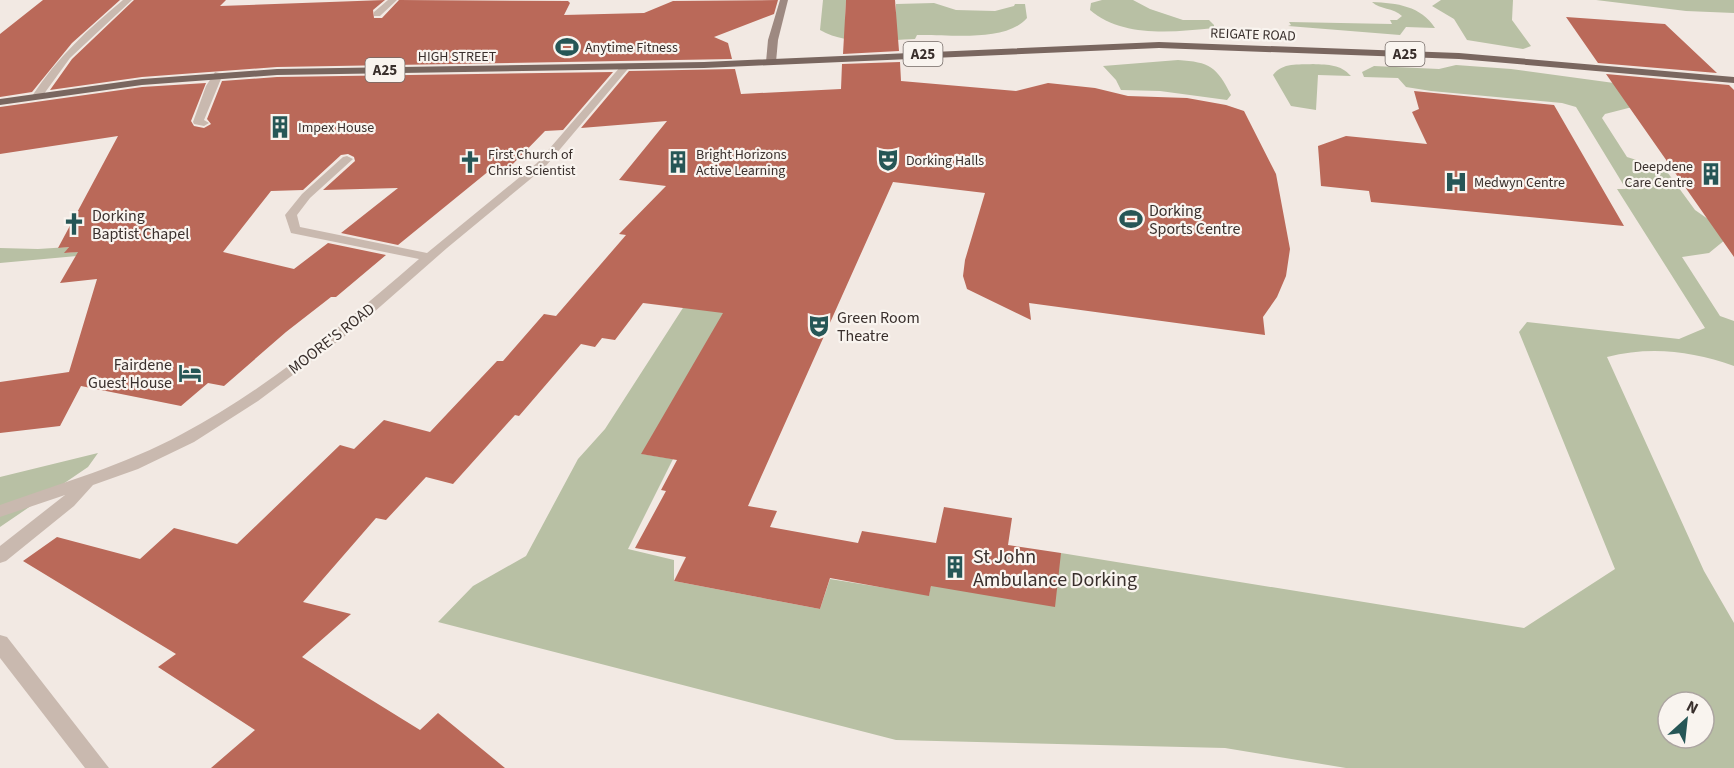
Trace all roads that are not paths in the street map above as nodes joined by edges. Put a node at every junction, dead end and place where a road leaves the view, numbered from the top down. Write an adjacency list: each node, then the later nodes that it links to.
1 (128, 0): 9 (street)
2 (393, 0): 4 (street)
3 (784, 0): 5 (street)
4 (377, 14)
5 (771, 62): 6 (main road, HIGH STREET / A25); 8 (main road, REIGATE ROAD / A25)
6 (624, 68): 7 (main road, HIGH STREET / A25); 13 (street, MOORE'S ROAD)
7 (218, 75): 9 (main road, HIGH STREET / A25); 11 (street)
8 (1734, 80)
9 (37, 96): 10 (main road, HIGH STREET / A25)
10 (0, 102)
11 (204, 123)
12 (348, 159): 13 (street)
13 (429, 257): 14 (street, MOORE'S ROAD)
14 (89, 479): 15 (street); 16 (street, MOORE'S ROAD)
15 (0, 511)
16 (0, 556)
17 (0, 642): 18 (street)
18 (98, 768)

